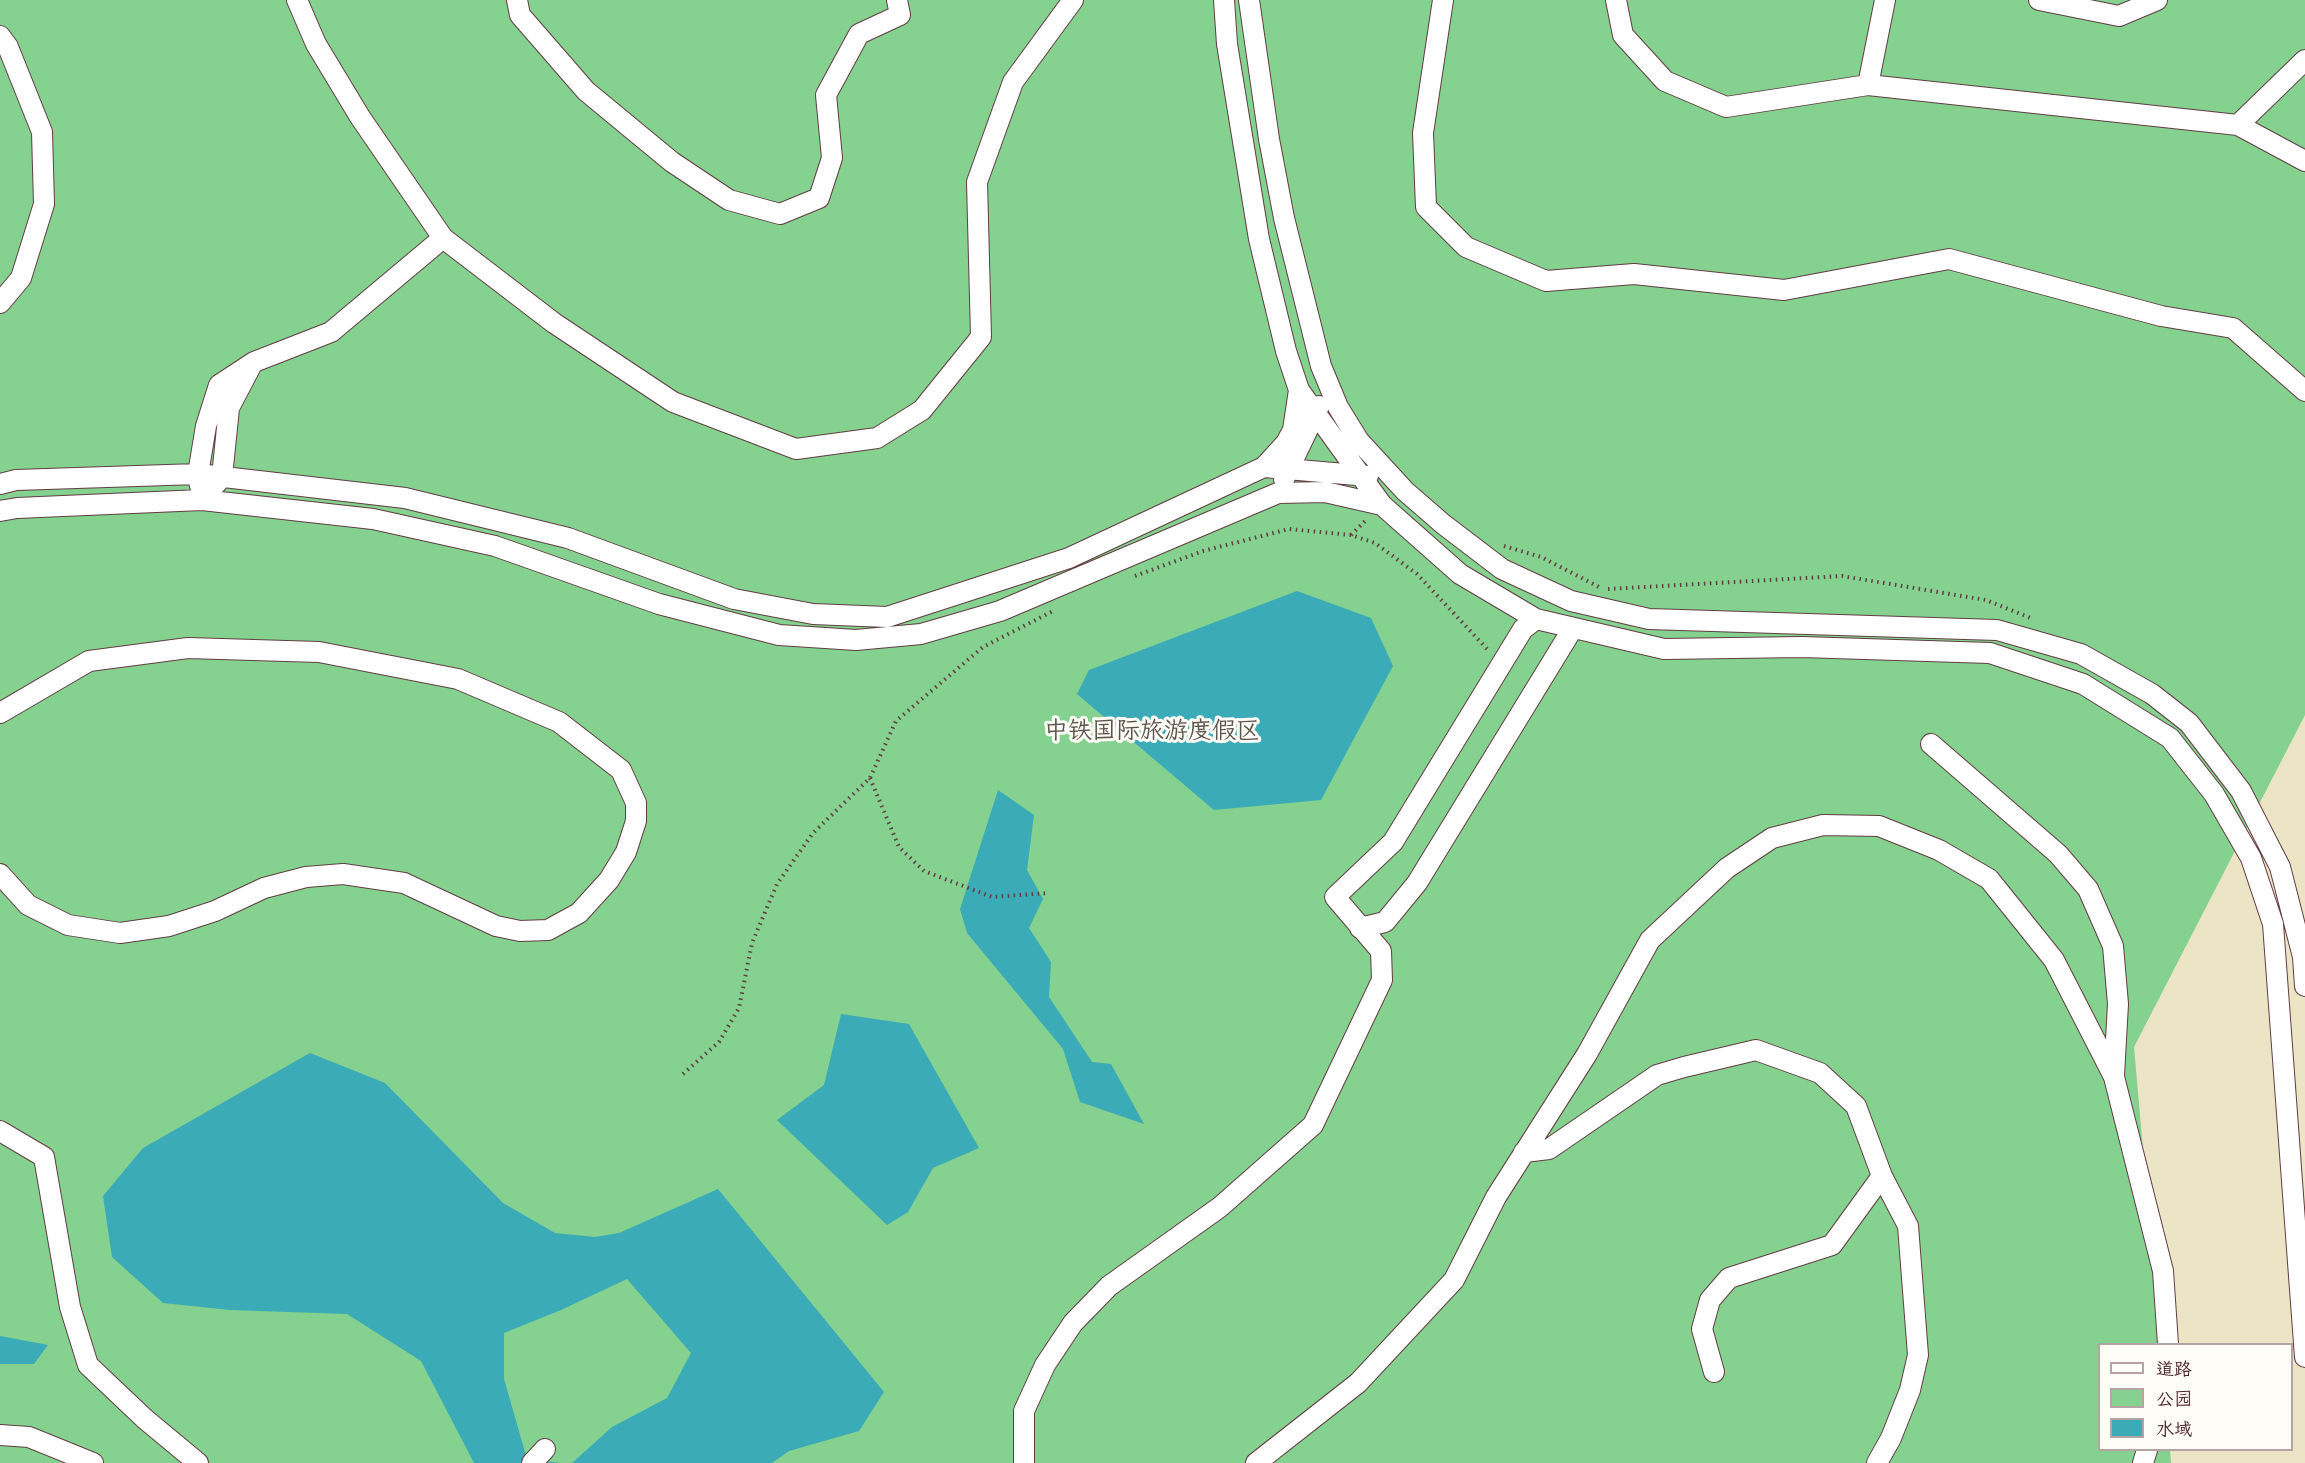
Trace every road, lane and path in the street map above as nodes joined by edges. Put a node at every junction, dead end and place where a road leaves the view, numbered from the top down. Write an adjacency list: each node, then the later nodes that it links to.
1 (297, 0): 17 (street)
2 (517, 0): 3 (street)
3 (897, 0)
4 (1073, 0): 17 (street)
5 (1224, 0): 21 (street)
6 (1249, 0): 20 (street)
7 (1443, 0): 22 (street)
8 (1616, 0): 14 (street)
9 (1885, 0): 14 (street)
10 (2039, 0): 11 (street)
11 (2157, 0)
12 (0, 36): 18 (street)
13 (2305, 60): 15 (street)
14 (1868, 85): 15 (street)
15 (2238, 125): 16 (street)
16 (2305, 161)
17 (444, 238): 19 (street)
18 (0, 303)
19 (254, 362): 26 (street); 28 (street)
20 (1328, 386): 23 (street); 29 (street)
21 (1299, 390): 23 (street); 24 (street)
22 (2305, 391)
23 (1316, 414): 25 (street); 27 (street)
24 (1264, 467): 25 (street); 28 (street)
25 (1288, 470): 27 (street); 31 (street)
26 (198, 474): 28 (street); 30 (street); 32 (street)
27 (1362, 476): 29 (street); 33 (street)
28 (222, 477): 32 (street)
29 (1391, 478): 46 (street)
30 (0, 484)
31 (1278, 493): 32 (street); 33 (street)
32 (202, 500): 34 (street)
33 (1382, 505): 37 (street)
34 (0, 511)
35 (1127, 579): 39 (path)
36 (1064, 606): 42 (path)
37 (1536, 619): 38 (street); 39 (street)
38 (1573, 628): 45 (street); 53 (street)
39 (1502, 664): 45 (street)
40 (0, 713): 43 (street)
41 (1932, 744): 48 (street)
42 (870, 778): 44 (path); 47 (path)
43 (0, 874)
44 (1049, 892)
45 (1360, 928): 58 (street)
46 (2305, 986)
47 (683, 1074)
48 (2114, 1077): 50 (street); 52 (street)
49 (0, 1131): 57 (street)
50 (1524, 1152): 51 (street); 59 (street)
51 (1882, 1176): 54 (street); 60 (street)
52 (2168, 1343)
53 (2305, 1357)
54 (1714, 1372)
55 (0, 1435): 56 (street)
56 (93, 1463)
57 (198, 1463)
58 (1024, 1463)
59 (1256, 1463)
60 (1877, 1463)

